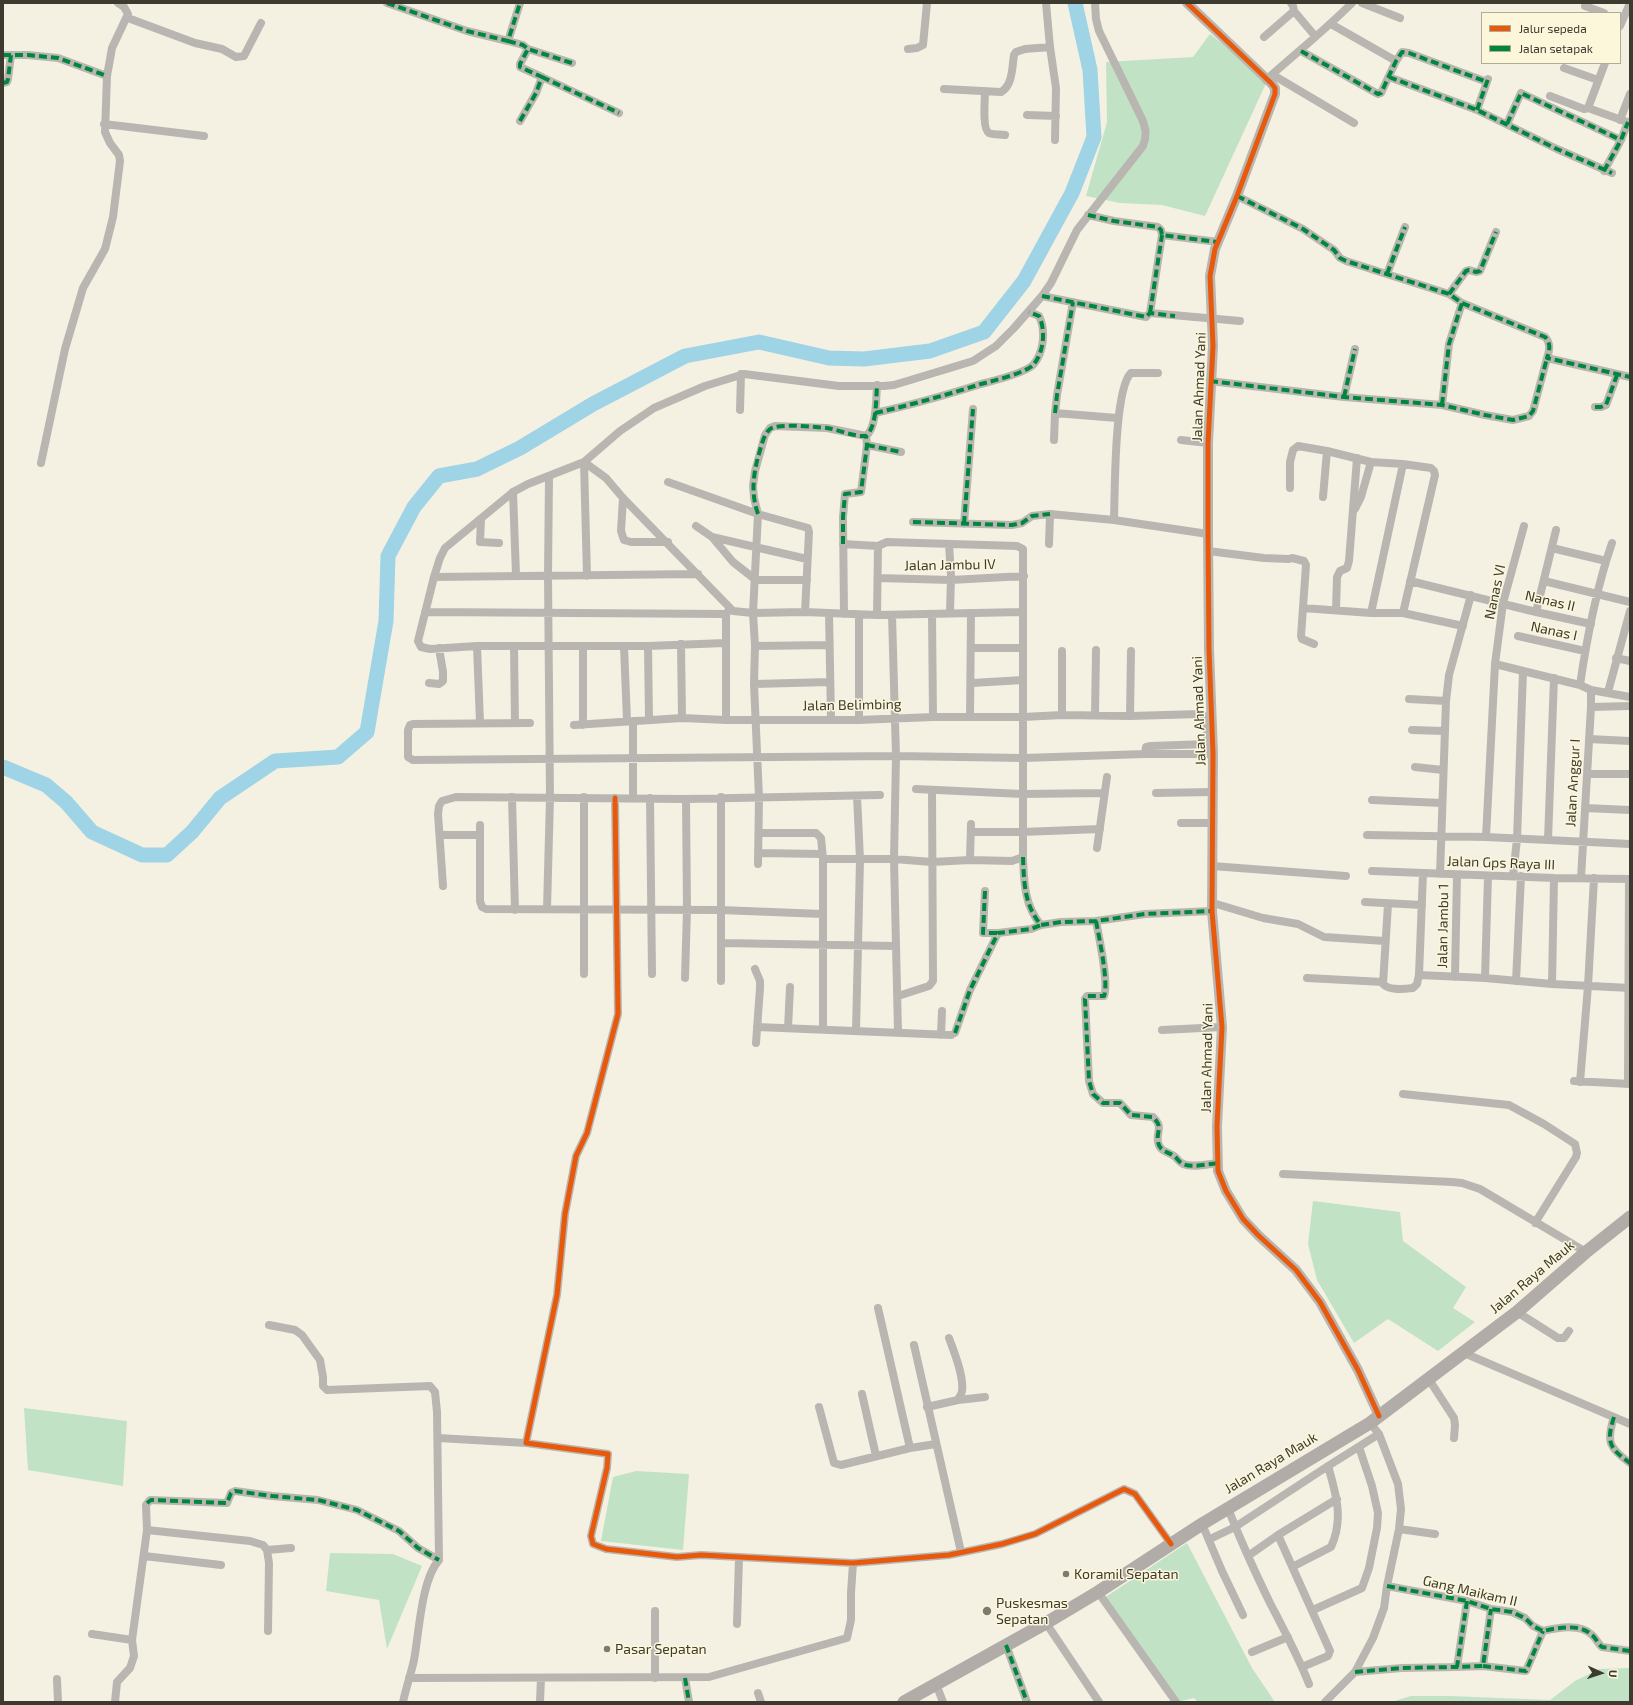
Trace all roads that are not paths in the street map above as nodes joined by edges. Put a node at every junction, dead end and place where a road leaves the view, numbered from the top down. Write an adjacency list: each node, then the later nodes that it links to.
1 (118, 3): 14 (street)
2 (387, 3): 21 (street)
3 (520, 3): 21 (street)
4 (927, 3): 24 (street)
5 (1046, 3): 22 (street)
6 (1095, 3): 56 (street)
7 (1187, 3): 33 (street, Jalan Ahmad Yani)
8 (1352, 3): 18 (street)
9 (1362, 3): 15 (street)
10 (1293, 6): 19 (street); 20 (street)
11 (1586, 6): 13 (street)
12 (1629, 7): 16 (street)
13 (1601, 12)
14 (128, 18): 17 (street); 31 (street)
15 (1400, 18)
16 (1621, 22)
17 (261, 23)
18 (1331, 24): 19 (street); 27 (street)
19 (1315, 36): 25 (street)
20 (1264, 37)
21 (508, 41): 23 (street)
22 (1050, 47): 38 (street); 45 (street)
23 (528, 48): 28 (street); 32 (street)
24 (908, 49)
25 (1301, 51): 33 (street); 34 (street)
26 (7, 55): 31 (street); 36 (street)
27 (1396, 61): 34 (street); 42 (street)
28 (572, 63)
29 (1605, 64): 35 (street)
30 (1564, 68): 35 (street)
31 (107, 76): 49 (street)
32 (542, 76): 43 (street); 46 (street)
33 (1270, 77): 48 (street); 55 (street, Jalan Ahmad Yani)
34 (1389, 77): 42 (street)
35 (1598, 80): 41 (street)
36 (3, 83)
37 (944, 90): 38 (street)
38 (985, 91): 51 (street)
39 (1630, 94): 47 (street)
40 (1550, 96): 41 (street)
41 (1588, 108): 47 (street)
42 (1477, 110): 50 (street)
43 (619, 113)
44 (1027, 115): 45 (street)
45 (1056, 116): 53 (street)
46 (520, 121)
47 (1626, 122): 54 (street)
48 (1354, 123)
49 (104, 124): 52 (street); 96 (street)
50 (1507, 124): 54 (street); 54 (street)
51 (1005, 134)
52 (204, 136)
53 (1055, 140)
54 (1621, 140)
55 (1237, 196): 60 (street, Jalan Ahmad Yani); 61 (street)
56 (1088, 215): 59 (street); 63 (street)
57 (1405, 227): 61 (street)
58 (1496, 232): 62 (street)
59 (1162, 235): 60 (street); 67 (street)
60 (1218, 242): 68 (street, Jalan Ahmad Yani)
61 (1387, 274): 62 (street)
62 (1449, 294): 65 (street)
63 (1042, 296): 64 (street); 66 (street)
64 (1073, 302): 67 (street); 84 (street)
65 (1462, 303): 71 (street); 79 (street)
66 (1029, 312): 77 (street); 83 (street)
67 (1150, 313): 68 (street)
68 (1213, 318): 69 (street); 76 (street, Jalan Ahmad Yani)
69 (1240, 321)
70 (1355, 349): 78 (street)
71 (1547, 358): 74 (street); 79 (street)
72 (1158, 373): 85 (street)
73 (741, 374): 77 (street); 82 (street); 94 (street)
74 (1616, 375): 75 (street); 80 (street)
75 (1630, 377)
76 (1210, 381): 78 (street); 89 (street, Jalan Ahmad Yani)
77 (877, 385): 83 (street)
78 (1344, 397): 79 (street)
79 (1442, 405)
80 (1595, 406)
81 (973, 409): 110 (street)
82 (740, 410)
83 (876, 413): 86 (street)
84 (1055, 413): 85 (street); 87 (street)
85 (1118, 418): 108 (street)
86 (866, 436): 90 (street); 104 (street)
87 (1054, 440)
88 (1181, 440): 89 (street)
89 (1208, 443): 114 (street, Jalan Ahmad Yani)
90 (867, 445): 92 (street); 118 (street)
91 (1327, 451): 93 (street); 100 (street); 102 (street)
92 (901, 452)
93 (1357, 458): 95 (street); 106 (street)
94 (584, 462): 98 (street); 103 (street); 131 (street)
95 (1370, 462): 97 (street); 106 (street)
96 (41, 463)
97 (1403, 464): 138 (street); 157 (street)
98 (549, 476): 101 (street); 130 (street)
99 (668, 482): 104 (street)
100 (1290, 488)
101 (513, 492): 107 (street); 129 (street)
102 (1323, 497)
103 (623, 498): 117 (street); 117 (street)
104 (758, 514): 123 (street); 126 (street)
105 (1050, 514): 108 (street); 110 (street); 120 (street)
106 (1353, 514): 145 (street)
107 (480, 519): 116 (street); 133 (street)
108 (1114, 520): 114 (street)
109 (913, 522): 110 (street)
110 (964, 524)
111 (696, 526): 115 (street)
112 (1524, 526): 143 (street, Nanas VI)
113 (1556, 530): 124 (street)
114 (1208, 534): 125 (street, Jalan Ahmad Yani)
115 (712, 537): 123 (street); 135 (street)
116 (499, 542)
117 (668, 542): 128 (street)
118 (843, 544): 122 (street); 159 (street)
119 (949, 544): 122 (street); 132 (street); 137 (street)
120 (1049, 544)
121 (1612, 544): 127 (street)
122 (878, 546): 134 (street)
123 (756, 547): 126 (street); 135 (street)
124 (1552, 548): 127 (street); 139 (street)
125 (1208, 551): 144 (street); 228 (street, Jalan Ahmad Yani)
126 (807, 559): 136 (street)
127 (1606, 562): 140 (street)
128 (698, 574): 131 (street); 148 (street)
129 (516, 576): 130 (street); 133 (street)
130 (548, 576): 131 (street); 152 (street)
131 (587, 576)
132 (1024, 576): 137 (street, Jalan Jambu IV); 150 (street)
133 (434, 577): 147 (street)
134 (878, 578): 137 (street, Jalan Jambu IV); 162 (street)
135 (756, 580): 136 (street); 153 (street)
136 (807, 580): 149 (street)
137 (951, 580): 155 (street)
138 (1410, 580): 141 (street, Nanas II); 158 (street)
139 (1544, 580): 140 (street); 151 (street)
140 (1598, 594): 142 (street); 164 (street)
141 (1471, 595): 143 (street, Nanas II); 165 (street)
142 (1630, 602)
143 (1503, 603): 151 (street, Nanas II); 187 (street, Nanas VI)
144 (1303, 608): 145 (street); 169 (street)
145 (1336, 610): 157 (street)
146 (1630, 611): 185 (street)
147 (425, 612): 152 (street); 178 (street)
148 (728, 612): 152 (street); 153 (street); 167 (street)
149 (805, 612): 153 (street); 154 (street)
150 (1023, 612): 156 (street); 180 (street)
151 (1536, 612): 164 (street, Nanas II)
152 (548, 613): 170 (street)
153 (753, 613): 177 (street)
154 (829, 613): 159 (street); 171 (street)
155 (950, 613): 156 (street); 160 (street)
156 (972, 613): 179 (street)
157 (1371, 613): 158 (street)
158 (1403, 613): 165 (street)
159 (844, 614): 161 (street)
160 (932, 614): 163 (street); 206 (street)
161 (859, 615): 162 (street); 215 (street)
162 (877, 615): 163 (street)
163 (892, 615): 210 (street)
164 (1590, 624): 184 (street)
165 (1463, 626): 200 (street)
166 (1518, 636): 184 (street, Nanas I)
167 (725, 643): 168 (street); 213 (street)
168 (681, 644): 176 (street); 209 (street)
169 (1314, 644)
170 (550, 645): 173 (street); 174 (street); 233 (street)
171 (829, 645): 177 (street); 191 (street)
172 (477, 646): 173 (street); 178 (street); 218 (street)
173 (514, 646): 217 (street)
174 (583, 646): 175 (street); 221 (street)
175 (624, 646): 176 (street); 216 (street)
176 (648, 646): 211 (street)
177 (755, 646): 194 (street)
178 (439, 648): 193 (street)
179 (972, 648): 180 (street); 192 (street)
180 (1023, 648): 190 (street)
181 (1096, 650): 204 (street)
182 (1062, 651): 203 (street)
183 (1131, 651): 205 (street)
184 (1585, 651): 195 (street)
185 (1616, 658): 186 (street); 197 (street)
186 (1630, 661)
187 (1495, 664): 188 (street); 269 (street, Nanas VI)
188 (1523, 671): 189 (street); 271 (street)
189 (1554, 678): 195 (street); 272 (street)
190 (1023, 680): 192 (street); 208 (street)
191 (830, 682): 194 (street); 212 (street)
192 (972, 683): 207 (street)
193 (429, 684)
194 (754, 684): 214 (street)
195 (1580, 684): 196 (street)
196 (1591, 690): 197 (street); 202 (street, Jalan Anggur I)
197 (1608, 692): 198 (street)
198 (1630, 697)
199 (1409, 699): 200 (street)
200 (1446, 701): 223 (street)
201 (1630, 706): 202 (street)
202 (1591, 707): 224 (street, Jalan Anggur I)
203 (1062, 715): 204 (street, Jalan Belimbing); 208 (street, Jalan Belimbing)
204 (1095, 715): 205 (street, Jalan Belimbing)
205 (1130, 716): 226 (street, Jalan Belimbing)
206 (932, 717): 207 (street, Jalan Belimbing); 210 (street, Jalan Belimbing)
207 (970, 717): 208 (street, Jalan Belimbing)
208 (1023, 717): 232 (street)
209 (682, 718): 211 (street, Jalan Belimbing); 213 (street, Jalan Belimbing)
210 (894, 718): 215 (street, Jalan Belimbing); 230 (street)
211 (649, 719): 216 (street, Jalan Belimbing)
212 (831, 719): 214 (street, Jalan Belimbing); 215 (street, Jalan Belimbing)
213 (726, 720): 214 (street, Jalan Belimbing)
214 (756, 720): 229 (street)
215 (859, 720)
216 (630, 721): 221 (street, Jalan Belimbing); 231 (street)
217 (515, 722): 218 (street); 219 (street)
218 (480, 723): 233 (street)
219 (530, 723)
220 (574, 725): 221 (street, Jalan Belimbing)
221 (583, 725)
222 (1412, 730): 223 (street)
223 (1444, 731): 235 (street)
224 (1589, 739): 225 (street); 236 (street, Jalan Anggur I)
225 (1630, 741)
226 (1207, 744): 227 (street); 228 (street)
227 (1145, 754): 228 (street); 232 (street)
228 (1209, 754): 242 (street, Jalan Ahmad Yani)
229 (758, 756): 230 (street); 231 (street); 249 (street)
230 (896, 756): 232 (street); 279 (street)
231 (633, 757): 233 (street); 253 (street)
232 (1024, 758): 244 (street)
233 (549, 759): 250 (street)
234 (1415, 767): 235 (street)
235 (1443, 770): 257 (street)
236 (1587, 774): 237 (street); 258 (street, Jalan Anggur I)
237 (1630, 774)
238 (1106, 777): 241 (street)
239 (916, 789): 240 (street)
240 (932, 790): 244 (street); 282 (street)
241 (1104, 792): 244 (street); 263 (street)
242 (1213, 792): 243 (street); 261 (street, Jalan Ahmad Yani)
243 (1156, 793)
244 (1022, 794): 264 (street)
245 (880, 795): 246 (street)
246 (857, 796): 249 (street); 280 (street)
247 (512, 797): 250 (street); 266 (street); 304 (street)
248 (721, 797): 249 (street); 255 (street); 308 (street)
249 (759, 797): 265 (street)
250 (550, 798): 251 (street); 302 (street)
251 (584, 798): 252 (street); 305 (street)
252 (615, 798): 253 (street); 306 (street)
253 (634, 798): 254 (street)
254 (650, 798): 255 (street); 303 (street)
255 (686, 799): 307 (street)
256 (1372, 800): 257 (street)
257 (1442, 803): 270 (street)
258 (1585, 808): 259 (street); 273 (street, Jalan Anggur I)
259 (1630, 810)
260 (1182, 823): 261 (street)
261 (1213, 823): 284 (street, Jalan Ahmad Yani)
262 (480, 825): 267 (street)
263 (1100, 830): 264 (street); 275 (street)
264 (1022, 832): 278 (street); 281 (street)
265 (759, 833): 276 (street); 277 (street)
266 (440, 835): 267 (street); 296 (street)
267 (480, 835): 304 (street)
268 (1367, 835): 270 (street)
269 (1486, 837): 270 (street); 271 (street)
270 (1442, 838): 287 (street)
271 (1517, 838): 272 (street); 291 (street)
272 (1548, 840): 273 (street)
273 (1583, 842): 274 (street); 293 (street, Jalan Anggur I)
274 (1630, 844)
275 (1097, 848)
276 (758, 853): 277 (street); 283 (street)
277 (823, 856): 280 (street); 309 (street)
278 (1023, 857): 281 (street); 311 (street)
279 (894, 859): 280 (street); 282 (street); 317 (street)
280 (860, 860): 315 (street)
281 (970, 860): 282 (street)
282 (932, 862): 333 (street)
283 (758, 864)
284 (1212, 866): 289 (street); 301 (street, Jalan Ahmad Yani)
285 (1372, 871): 286 (street, Jalan Gps Raya III)
286 (1423, 873): 287 (street, Jalan Gps Raya III); 300 (street)
287 (1440, 874): 288 (street, Jalan Gps Raya III)
288 (1457, 875): 290 (street, Jalan Gps Raya III); 322 (street, Jalan Jambu 1)
289 (1346, 876)
290 (1488, 876): 291 (street, Jalan Gps Raya III); 325 (street)
291 (1517, 876): 292 (street, Jalan Gps Raya III); 327 (street)
292 (1554, 878): 293 (street, Jalan Gps Raya III); 329 (street)
293 (1581, 878): 294 (street, Jalan Gps Raya III)
294 (1594, 878): 295 (street, Jalan Gps Raya III); 330 (street)
295 (1629, 879): 332 (street)
296 (443, 886)
297 (985, 891): 312 (street)
298 (1365, 902): 299 (street)
299 (1388, 904): 300 (street); 313 (street)
300 (1422, 905): 321 (street)
301 (1213, 907): 310 (street); 313 (street); 336 (street, Jalan Ahmad Yani)
302 (547, 909): 304 (street); 305 (street)
303 (651, 909): 306 (street); 307 (street); 320 (street)
304 (515, 910)
305 (584, 910): 306 (street); 319 (street)
306 (617, 910): 370 (street)
307 (687, 910): 308 (street); 323 (street)
308 (720, 910): 309 (street); 314 (street)
309 (823, 914): 316 (street)
310 (1096, 921): 311 (street); 346 (street)
311 (1041, 925): 312 (street)
312 (998, 933): 342 (street)
313 (1385, 941): 328 (street)
314 (722, 943): 316 (street); 326 (street)
315 (858, 945): 316 (street); 317 (street); 339 (street)
316 (822, 946): 338 (street)
317 (896, 946): 333 (street)
318 (755, 969): 335 (street)
319 (584, 974)
320 (652, 974)
321 (1419, 975): 322 (street); 328 (street)
322 (1455, 977): 325 (street)
323 (685, 978)
324 (1307, 978): 328 (street)
325 (1485, 978): 327 (street)
326 (721, 981)
327 (1516, 981): 329 (street)
328 (1383, 982)
329 (1552, 984): 330 (street)
330 (1588, 986): 332 (street); 344 (street)
331 (790, 987): 337 (street)
332 (1628, 988): 344 (street)
333 (898, 996): 341 (street)
334 (942, 1011): 342 (street)
335 (758, 1027): 337 (street); 343 (street)
336 (1222, 1027): 340 (street); 346 (street, Jalan Ahmad Yani)
337 (788, 1028): 338 (street)
338 (823, 1029): 339 (street)
339 (856, 1030): 341 (street)
340 (1162, 1030)
341 (898, 1032): 342 (street)
342 (941, 1035)
343 (756, 1043)
344 (1629, 1084)
345 (1403, 1094): 349 (street)
346 (1218, 1164): 365 (street, Jalan Ahmad Yani)
347 (1283, 1174): 349 (street)
348 (1630, 1217): 350 (main road, Jalan Raya Mauk)
349 (1535, 1223): 350 (street)
350 (1586, 1252): 352 (main road, Jalan Raya Mauk)
351 (878, 1308): 373 (street)
352 (1517, 1312): 354 (street); 357 (main road, Jalan Raya Mauk)
353 (269, 1325): 368 (street)
354 (1569, 1331)
355 (949, 1338): 361 (street)
356 (914, 1345): 363 (street)
357 (1464, 1353): 358 (main road, Jalan Raya Mauk); 364 (street)
358 (1428, 1378): 365 (main road, Jalan Raya Mauk); 369 (street)
359 (862, 1394): 374 (street)
360 (985, 1398): 361 (street)
361 (958, 1400): 363 (street)
362 (819, 1407): 374 (street)
363 (927, 1407): 371 (street)
364 (1614, 1417): 366 (street); 375 (street)
365 (1375, 1420): 367 (street); 378 (main road, Jalan Raya Mauk)
366 (1630, 1424)
367 (1379, 1434): 372 (street); 381 (street)
368 (438, 1438): 370 (street); 393 (street)
369 (1454, 1438)
370 (526, 1443): 392 (street)
371 (936, 1444): 373 (street); 389 (street)
372 (1358, 1447): 376 (street); 401 (street)
373 (910, 1448): 374 (street)
374 (876, 1456)
375 (1630, 1463)
376 (1328, 1466): 377 (street); 380 (street)
377 (1337, 1499): 384 (street); 396 (street)
378 (1228, 1508): 379 (main road, Jalan Raya Mauk); 380 (street)
379 (1202, 1524): 385 (street); 386 (main road, Jalan Raya Mauk)
380 (1235, 1527): 385 (street); 391 (street)
381 (1400, 1529): 383 (street); 397 (street)
382 (147, 1530): 388 (street); 390 (street); 393 (street)
383 (1435, 1534)
384 (1278, 1535): 391 (street); 396 (street)
385 (1210, 1539): 403 (street)
386 (1171, 1544): 389 (street); 398 (main road, Jalan Raya Mauk)
387 (290, 1548): 388 (street)
388 (267, 1550): 407 (street)
389 (961, 1552): 394 (street)
390 (144, 1556): 395 (street); 410 (street)
391 (1248, 1556): 409 (street)
392 (739, 1558): 394 (street); 404 (street)
393 (439, 1560): 418 (street)
394 (853, 1563): 421 (street)
395 (221, 1565)
396 (1294, 1566): 401 (street)
397 (1387, 1586): 399 (street, Gang Maikam II); 417 (street)
398 (1098, 1592): 405 (main road, Jalan Raya Mauk); 436 (street)
399 (1467, 1601): 400 (street, Gang Maikam II); 416 (street)
400 (1491, 1609): 406 (street, Gang Maikam II); 415 (street)
401 (1313, 1610): 414 (street)
402 (655, 1611): 420 (street)
403 (1243, 1614)
404 (737, 1624)
405 (1046, 1624): 411 (main road, Jalan Raya Mauk); 435 (street)
406 (1543, 1631): 412 (street); 415 (street)
407 (268, 1632)
408 (92, 1634): 410 (street)
409 (1288, 1636): 413 (street); 414 (street)
410 (132, 1640): 427 (street)
411 (1006, 1645): 423 (main road, Jalan Raya Mauk); 434 (street)
412 (1630, 1651)
413 (1252, 1652)
414 (1302, 1666): 424 (street)
415 (1483, 1666): 416 (street)
416 (1456, 1667): 417 (street)
417 (1354, 1672): 437 (street)
418 (409, 1678): 419 (street); 428 (street)
419 (541, 1678): 420 (street); 429 (street)
420 (655, 1678): 421 (street)
421 (685, 1678): 430 (street)
422 (57, 1679): 426 (street)
423 (936, 1684): 432 (main road, Jalan Raya Mauk); 433 (street)
424 (1309, 1684)
425 (758, 1694): 431 (street)
426 (58, 1702)
427 (116, 1702)
428 (403, 1702)
429 (540, 1702)
430 (689, 1702)
431 (761, 1702)
432 (904, 1702)
433 (943, 1702)
434 (1027, 1702)
435 (1099, 1702)
436 (1176, 1702)
437 (1325, 1702)

